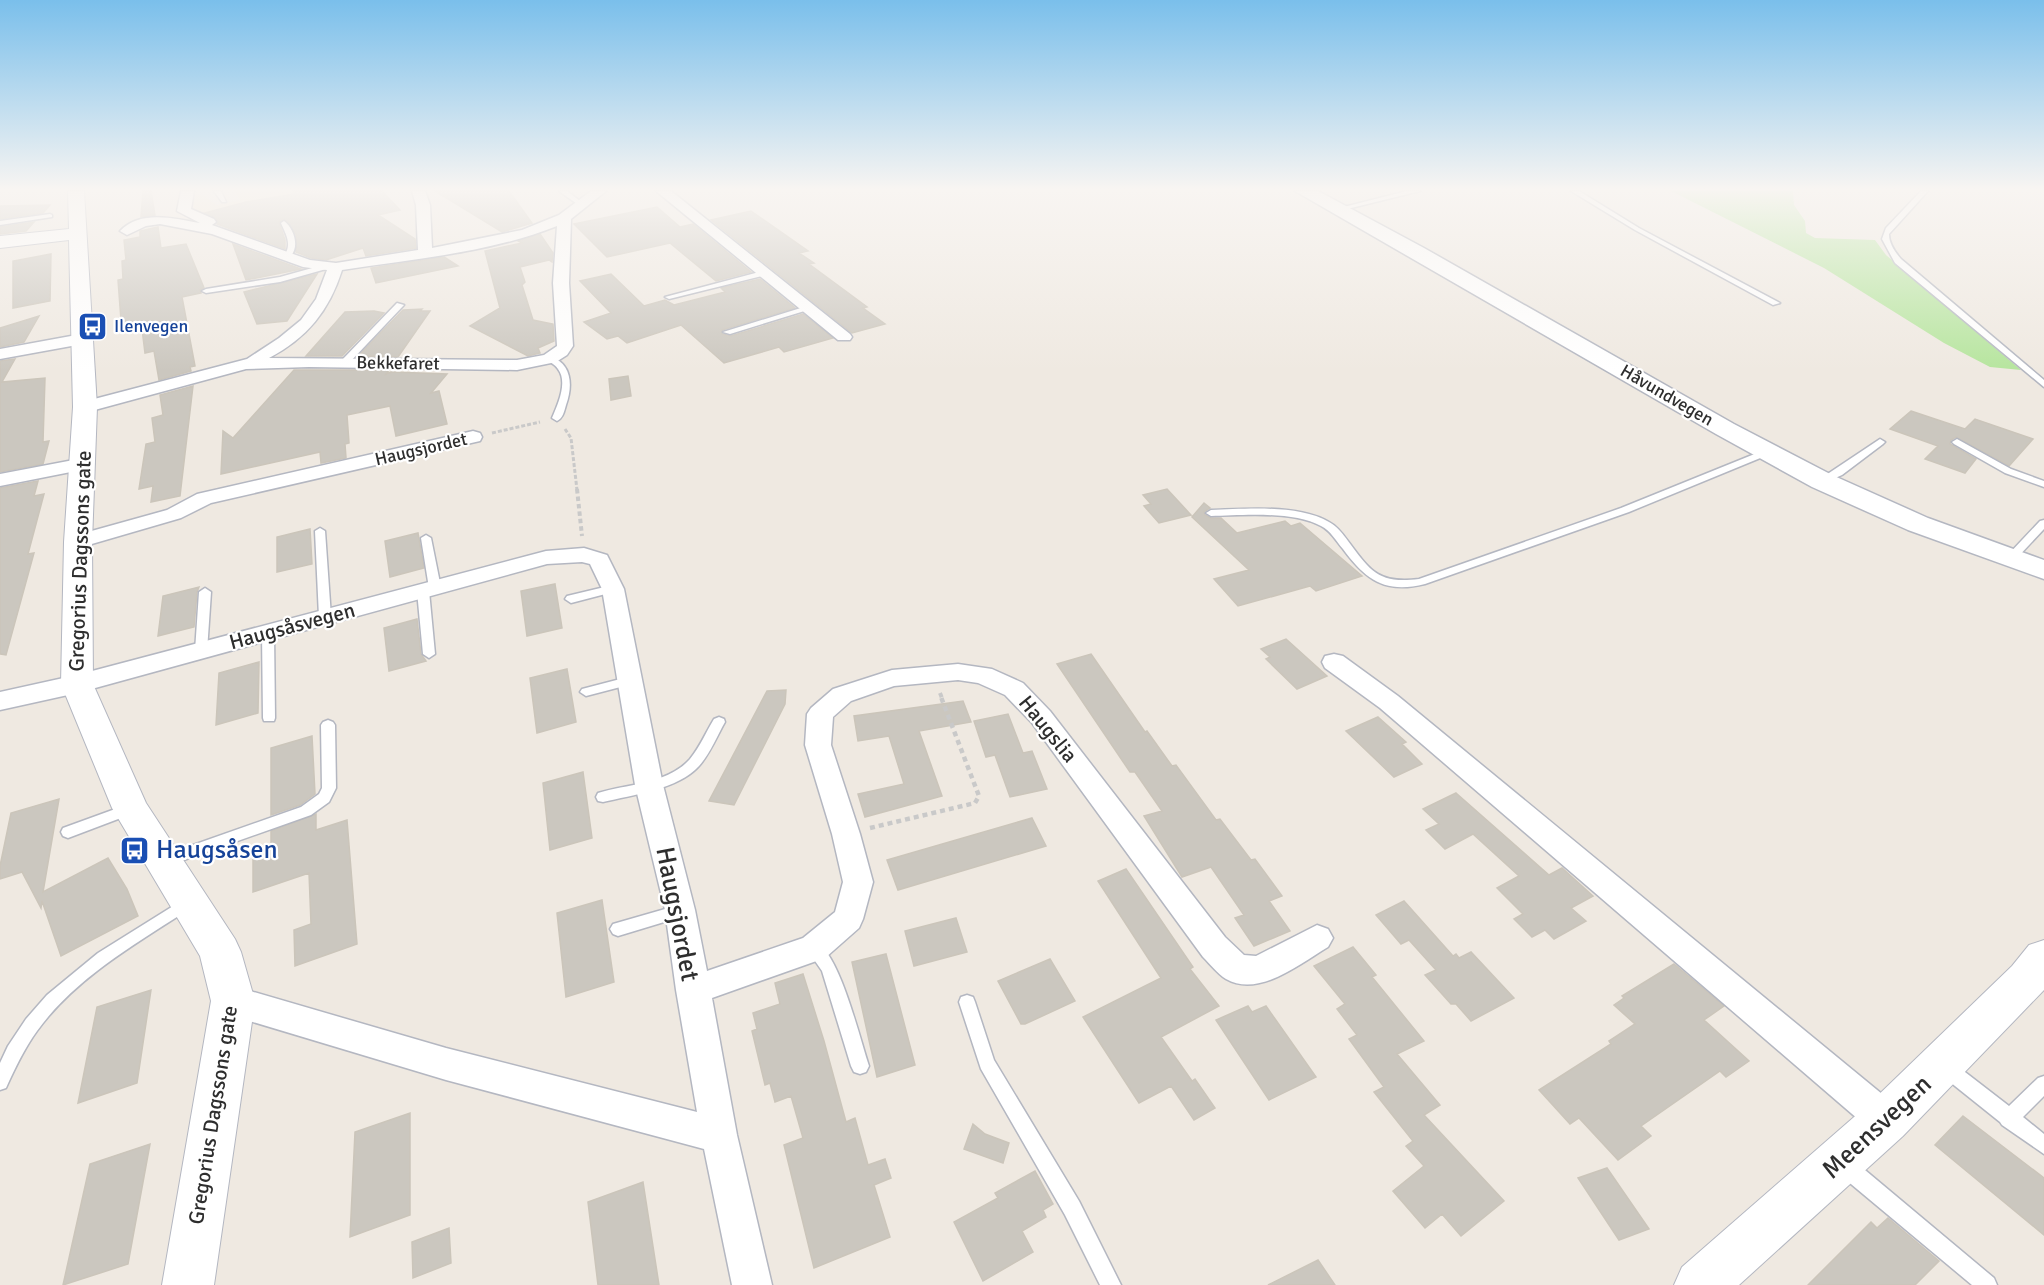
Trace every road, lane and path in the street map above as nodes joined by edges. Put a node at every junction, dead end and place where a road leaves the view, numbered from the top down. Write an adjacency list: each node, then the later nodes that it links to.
1 (68, 251): 22 (street, Gregorius Dagssons gate)
2 (271, 251): 12 (street)
3 (292, 251): 12 (lane)
4 (425, 251): 11 (street)
5 (440, 251): 11 (street)
6 (562, 251): 24 (street)
7 (736, 251): 14 (street)
8 (1414, 251): 33 (main road, Håvundvegen)
9 (1678, 251): 17 (lane)
10 (1890, 251): 27 (lane)
11 (425, 254): 13 (street)
12 (287, 257): 13 (street)
13 (330, 267): 15 (lane); 26 (street, Bekkefaret)
14 (763, 273): 16 (lane); 19 (street)
15 (206, 291)
16 (669, 297)
17 (1776, 303)
18 (400, 304): 25 (lane)
19 (807, 309): 20 (lane); 21 (street)
20 (728, 332)
21 (844, 337)
22 (82, 339): 23 (street); 28 (street, Gregorius Dagssons gate)
23 (0, 354)
24 (550, 359): 25 (street, Bekkefaret); 29 (lane)
25 (345, 362): 26 (street, Bekkefaret)
26 (245, 364): 28 (street, Bekkefaret)
27 (2044, 384)
28 (85, 407): 34 (street, Gregorius Dagssons gate)
29 (557, 418): 30 (path, Haugsjordet); 43 (path)
30 (473, 437): 42 (street, Haugsjordet)
31 (1880, 442): 36 (lane)
32 (1957, 442): 37 (lane)
33 (1767, 452): 36 (main road, Håvundvegen); 38 (lane)
34 (84, 464): 35 (street); 42 (street, Gregorius Dagssons gate)
35 (0, 480)
36 (1822, 481): 44 (main road, Håvundvegen)
37 (2044, 484)
38 (1211, 513)
39 (2044, 523): 44 (lane)
40 (320, 531): 50 (lane)
41 (426, 538): 47 (lane)
42 (78, 542): 57 (street, Gregorius Dagssons gate)
43 (584, 555): 46 (street, Haugsjordet); 47 (street, Haugsåsvegen)
44 (2010, 559): 45 (main road, Håvundvegen)
45 (2044, 570)
46 (613, 589): 49 (lane); 56 (street, Haugsjordet)
47 (429, 590): 50 (street, Haugsåsvegen); 53 (lane)
48 (205, 592): 52 (lane)
49 (571, 599)
50 (325, 617): 51 (street, Haugsåsvegen)
51 (268, 633): 52 (street, Haugsåsvegen); 60 (lane)
52 (201, 651): 57 (street, Haugsåsvegen)
53 (429, 654)
54 (1334, 662): 83 (street)
55 (933, 674): 67 (street, Haugslia); 67 (path); 72 (street, Haugslia)
56 (628, 681): 58 (lane); 63 (street, Haugsjordet)
57 (77, 684): 59 (street, Haugsåsvegen); 65 (street, Gregorius Dagssons gate)
58 (586, 692)
59 (0, 701)
60 (269, 718)
61 (719, 722): 63 (lane)
62 (328, 725): 68 (lane)
63 (649, 785): 64 (lane); 70 (street, Haugsjordet)
64 (603, 797)
65 (130, 808): 66 (lane); 68 (street, Gregorius Dagssons gate)
66 (68, 832)
67 (846, 834): 73 (street, Haugslia)
68 (163, 861): 69 (street, Gregorius Dagssons gate)
69 (189, 902): 76 (street, Gregorius Dagssons gate); 80 (lane)
70 (680, 910): 71 (lane); 75 (street, Haugsjordet)
71 (618, 929)
72 (1317, 938)
73 (814, 948): 75 (street, Haugslia); 79 (lane)
74 (2044, 958): 78 (street, Meensvegen)
75 (692, 990): 84 (street, Haugsjordet)
76 (233, 1001): 84 (street); 87 (street, Gregorius Dagssons gate)
77 (967, 1002): 89 (lane)
78 (1942, 1065): 82 (lane); 83 (street, Meensvegen)
79 (860, 1066)
80 (0, 1082)
81 (2044, 1084): 82 (lane)
82 (2008, 1119): 85 (lane)
83 (1886, 1120): 86 (street, Meensvegen)
84 (719, 1135): 88 (street, Haugsjordet)
85 (2044, 1145)
86 (1841, 1163): 90 (street, Meensvegen); 91 (lane)
87 (188, 1285)
88 (752, 1285)
89 (1111, 1285)
90 (1700, 1285)
91 (1987, 1285)

